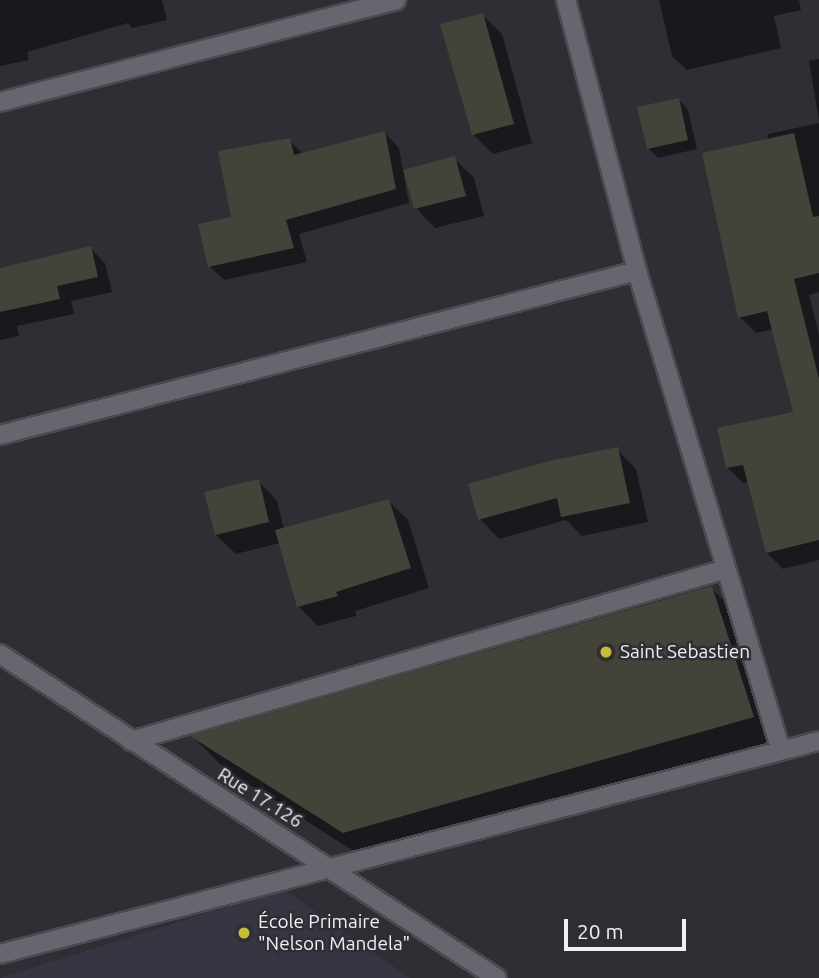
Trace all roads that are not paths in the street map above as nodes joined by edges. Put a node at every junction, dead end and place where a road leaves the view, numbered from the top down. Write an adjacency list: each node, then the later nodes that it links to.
1 (396, 0): 3 (street)
2 (566, 0): 4 (street)
3 (0, 102)
4 (637, 271): 5 (street); 6 (street)
5 (0, 435)
6 (726, 569): 8 (street); 10 (street)
7 (0, 654): 8 (street, Rue 17.126)
8 (131, 741): 11 (street, Rue 17.126)
9 (819, 741): 10 (street)
10 (781, 751): 11 (street)
11 (330, 867): 12 (street); 13 (street, Rue 17.126)
12 (0, 954)
13 (496, 978)

